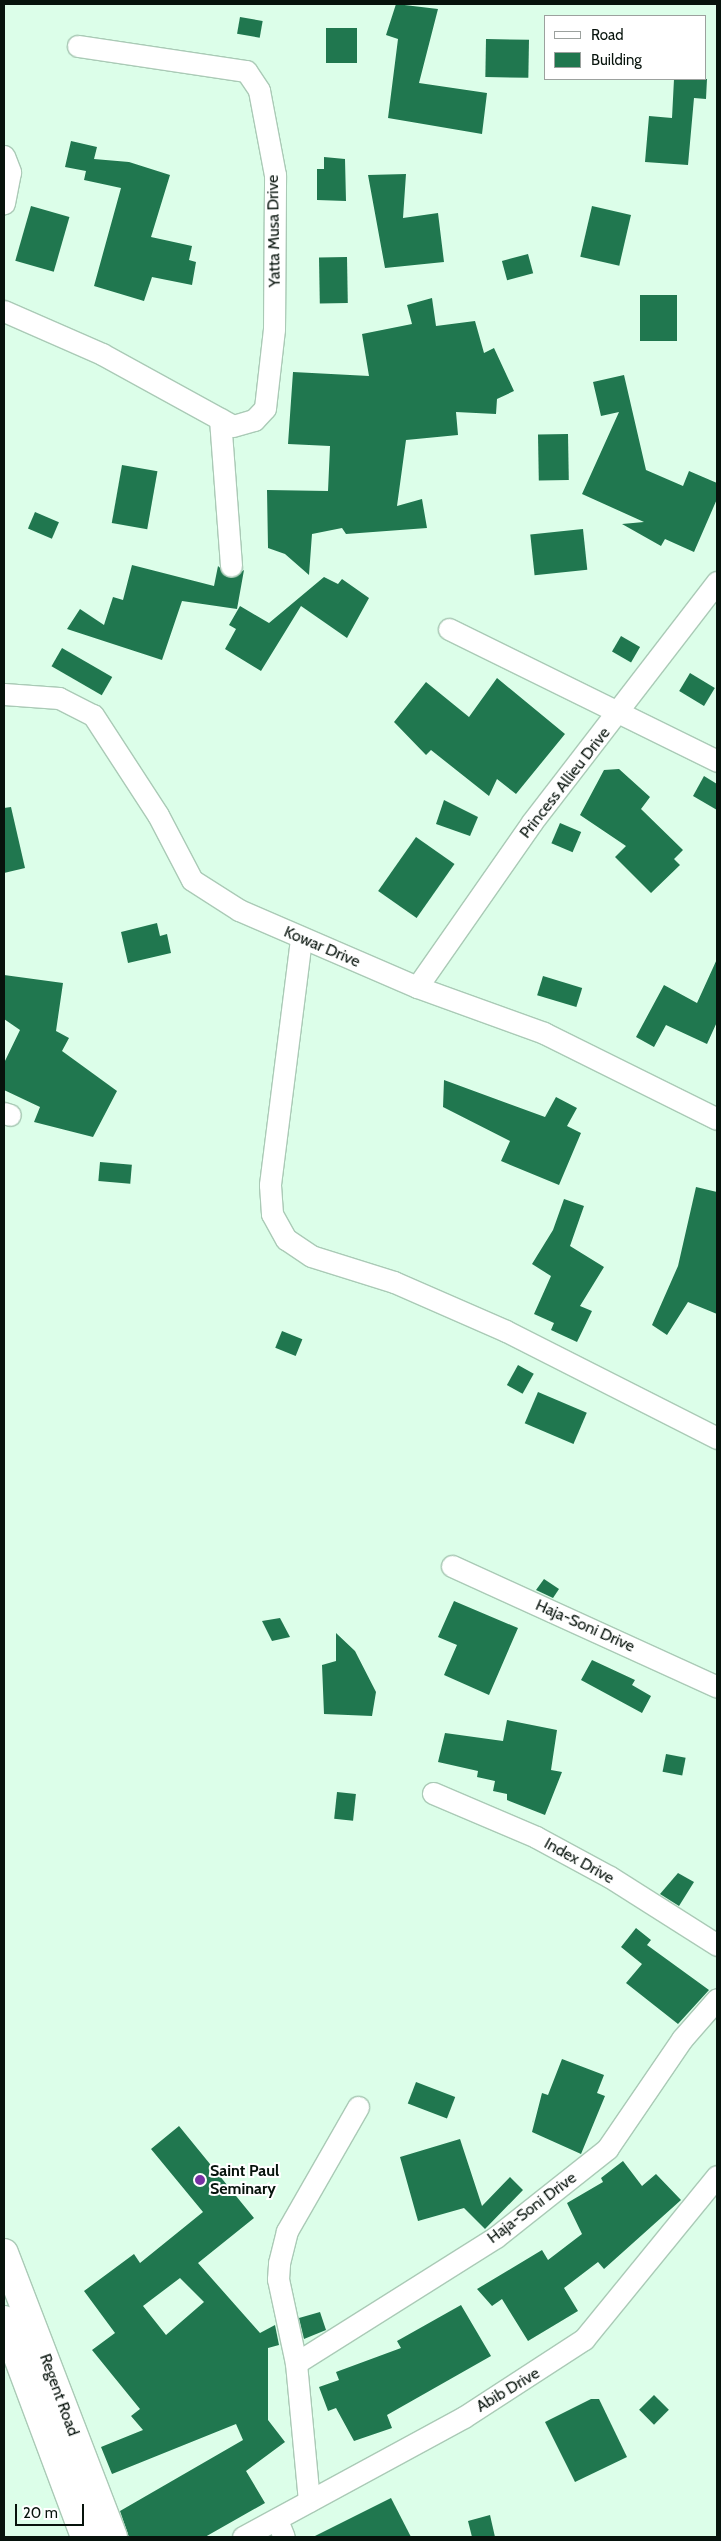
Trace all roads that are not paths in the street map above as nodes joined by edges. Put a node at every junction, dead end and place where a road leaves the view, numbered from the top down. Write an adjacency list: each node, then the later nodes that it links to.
1 (78, 46): 5 (street, Yatta Musa Drive)
2 (4, 156): 3 (street)
3 (4, 203)
4 (4, 311): 5 (street)
5 (226, 422): 6 (street)
6 (231, 566)
7 (717, 582): 10 (street, Princess Allieu Drive)
8 (449, 629): 10 (street)
9 (4, 694): 12 (street, Kowar Drive)
10 (622, 711): 11 (street); 13 (street, Princess Allieu Drive)
11 (717, 761)
12 (301, 939): 13 (street, Kowar Drive); 15 (street)
13 (417, 987): 14 (street, Kowar Drive)
14 (717, 1119)
15 (717, 1438)
16 (452, 1566): 17 (street, Haja-Soni Drive)
17 (717, 1687)
18 (433, 1793): 19 (street, Index Drive)
19 (717, 1945)
20 (717, 1999): 25 (street, Haja-Soni Drive)
21 (358, 2106): 25 (street)
22 (717, 2176): 26 (street, Abib Drive)
23 (4, 2253): 29 (main road, Regent Road)
24 (4, 2320): 28 (main road, Regent Road)
25 (296, 2363): 26 (street)
26 (309, 2501): 27 (street, Abib Drive)
27 (280, 2529): 30 (street, Abib Drive)
28 (85, 2537)
29 (113, 2537)
30 (243, 2537)

